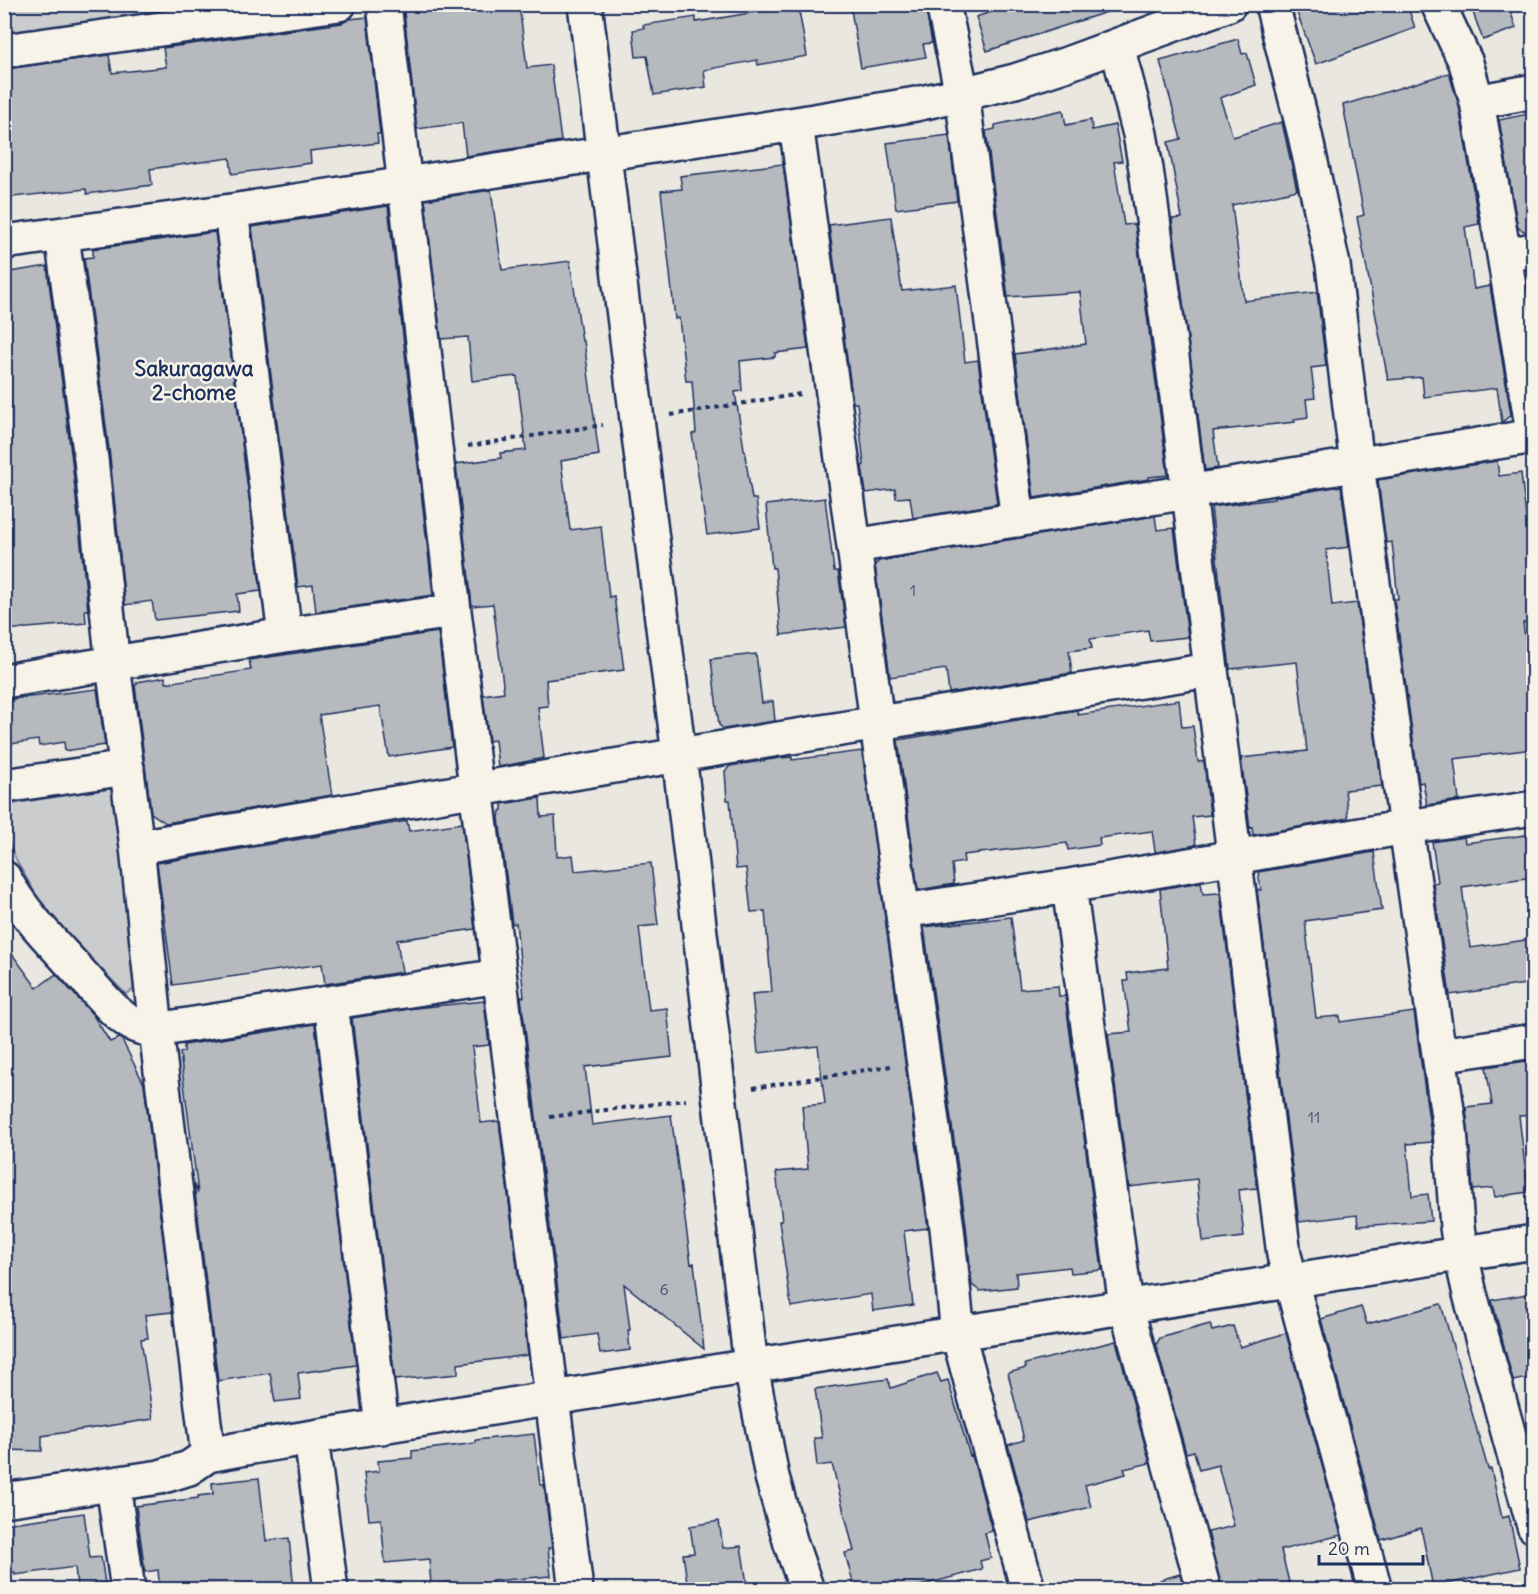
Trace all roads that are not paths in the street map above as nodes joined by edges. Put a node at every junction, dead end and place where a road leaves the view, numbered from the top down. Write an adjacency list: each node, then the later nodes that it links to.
1 (339, 4): 8 (street)
2 (384, 4): 16 (street)
3 (585, 4): 15 (street)
4 (943, 4): 12 (street)
5 (1229, 4): 9 (street)
6 (1272, 4): 22 (street)
7 (1438, 4): 13 (street)
8 (210, 13): 10 (street)
9 (1117, 46): 12 (street); 23 (street)
10 (4, 51)
11 (1533, 91): 13 (street)
12 (962, 94): 14 (street); 24 (street)
13 (1477, 102): 20 (street)
14 (796, 124): 15 (street); 25 (street)
15 (605, 154): 16 (street); 32 (street)
16 (406, 184): 17 (street); 26 (street)
17 (231, 211): 18 (street); 27 (street)
18 (62, 235): 19 (street); 28 (street)
19 (4, 242)
20 (1519, 253): 21 (street)
21 (1533, 437): 22 (street)
22 (1357, 465): 23 (street); 37 (street)
23 (1189, 492): 24 (street); 29 (street)
24 (1018, 520): 25 (street)
25 (855, 546): 31 (street)
26 (454, 610): 27 (street); 35 (street)
27 (285, 635): 28 (street)
28 (113, 665): 30 (street); 33 (street)
29 (1210, 670): 31 (street); 39 (street)
30 (4, 681)
31 (877, 724): 32 (street); 42 (street)
32 (679, 755): 35 (street); 53 (street)
33 (127, 768): 34 (street); 38 (street)
34 (4, 786)
35 (476, 790): 38 (street); 43 (street)
36 (1533, 808): 37 (street)
37 (1406, 827): 39 (street); 47 (street)
38 (137, 847): 45 (street)
39 (1234, 858): 41 (street); 50 (street)
40 (4, 878): 45 (street)
41 (1069, 886): 42 (street); 51 (street)
42 (903, 911): 52 (street)
43 (499, 975): 44 (street); 54 (street)
44 (331, 1003): 45 (street); 55 (street)
45 (156, 1030): 57 (street)
46 (1533, 1041): 47 (street)
47 (1439, 1055): 49 (street)
48 (1533, 1242): 49 (street)
49 (1461, 1254): 50 (street); 60 (street)
50 (1290, 1280): 51 (street); 67 (street)
51 (1126, 1306): 52 (street); 66 (street)
52 (958, 1334): 53 (street); 65 (street)
53 (751, 1366): 54 (street); 64 (street)
54 (551, 1398): 55 (street); 63 (street)
55 (382, 1427): 56 (street)
56 (311, 1438): 57 (street); 62 (street)
57 (208, 1455): 58 (street)
58 (114, 1484): 59 (street); 61 (street)
59 (4, 1500)
60 (1533, 1526)
61 (128, 1590)
62 (331, 1590)
63 (576, 1590)
64 (807, 1590)
65 (1028, 1590)
66 (1204, 1590)
67 (1375, 1590)

